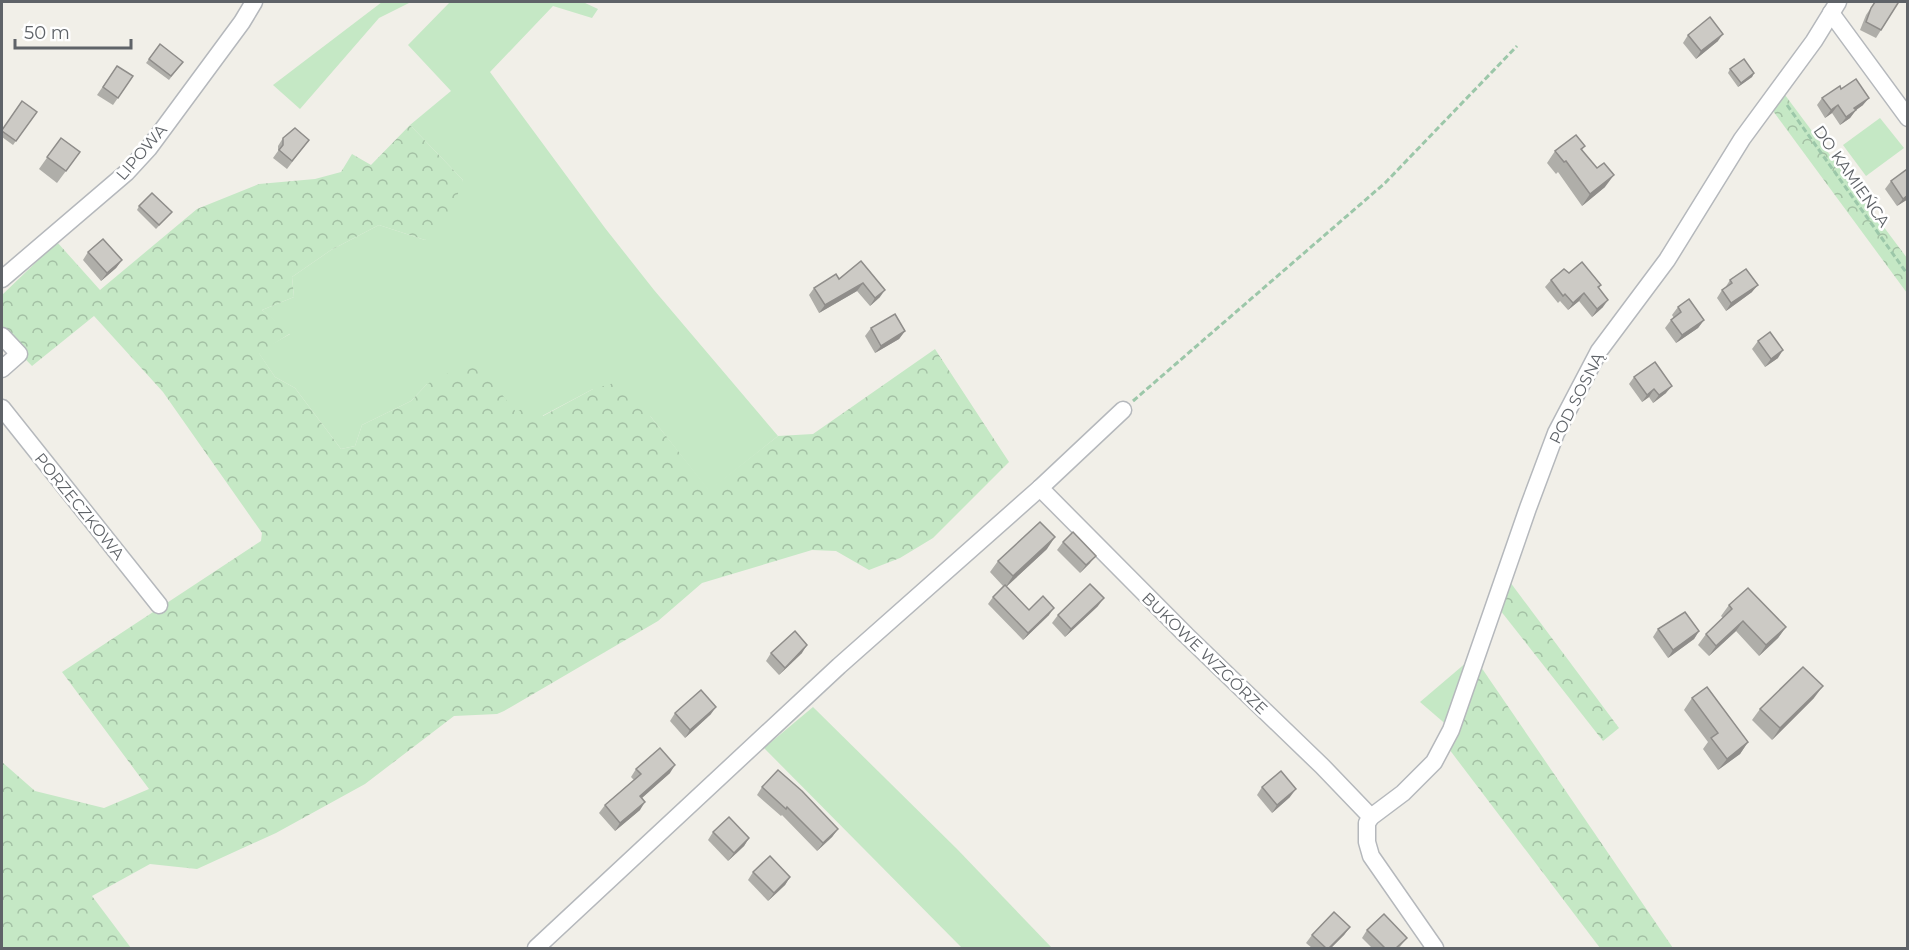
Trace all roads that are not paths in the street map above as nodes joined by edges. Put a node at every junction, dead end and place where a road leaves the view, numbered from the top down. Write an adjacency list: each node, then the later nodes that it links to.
1 (254, 2): 4 (street, LIPOWA)
2 (1834, 7): 3 (street); 11 (street, POD SOSNĄ)
3 (1908, 118)
4 (2, 279)
5 (2, 336): 6 (street)
6 (2, 369)
7 (2, 408): 10 (street, PORZECZKOWA)
8 (1123, 411): 9 (street)
9 (1040, 488): 11 (street, BUKOWE WZGÓRZE); 12 (street)
10 (159, 605)
11 (1371, 817): 13 (street)
12 (536, 948)
13 (1435, 948)

